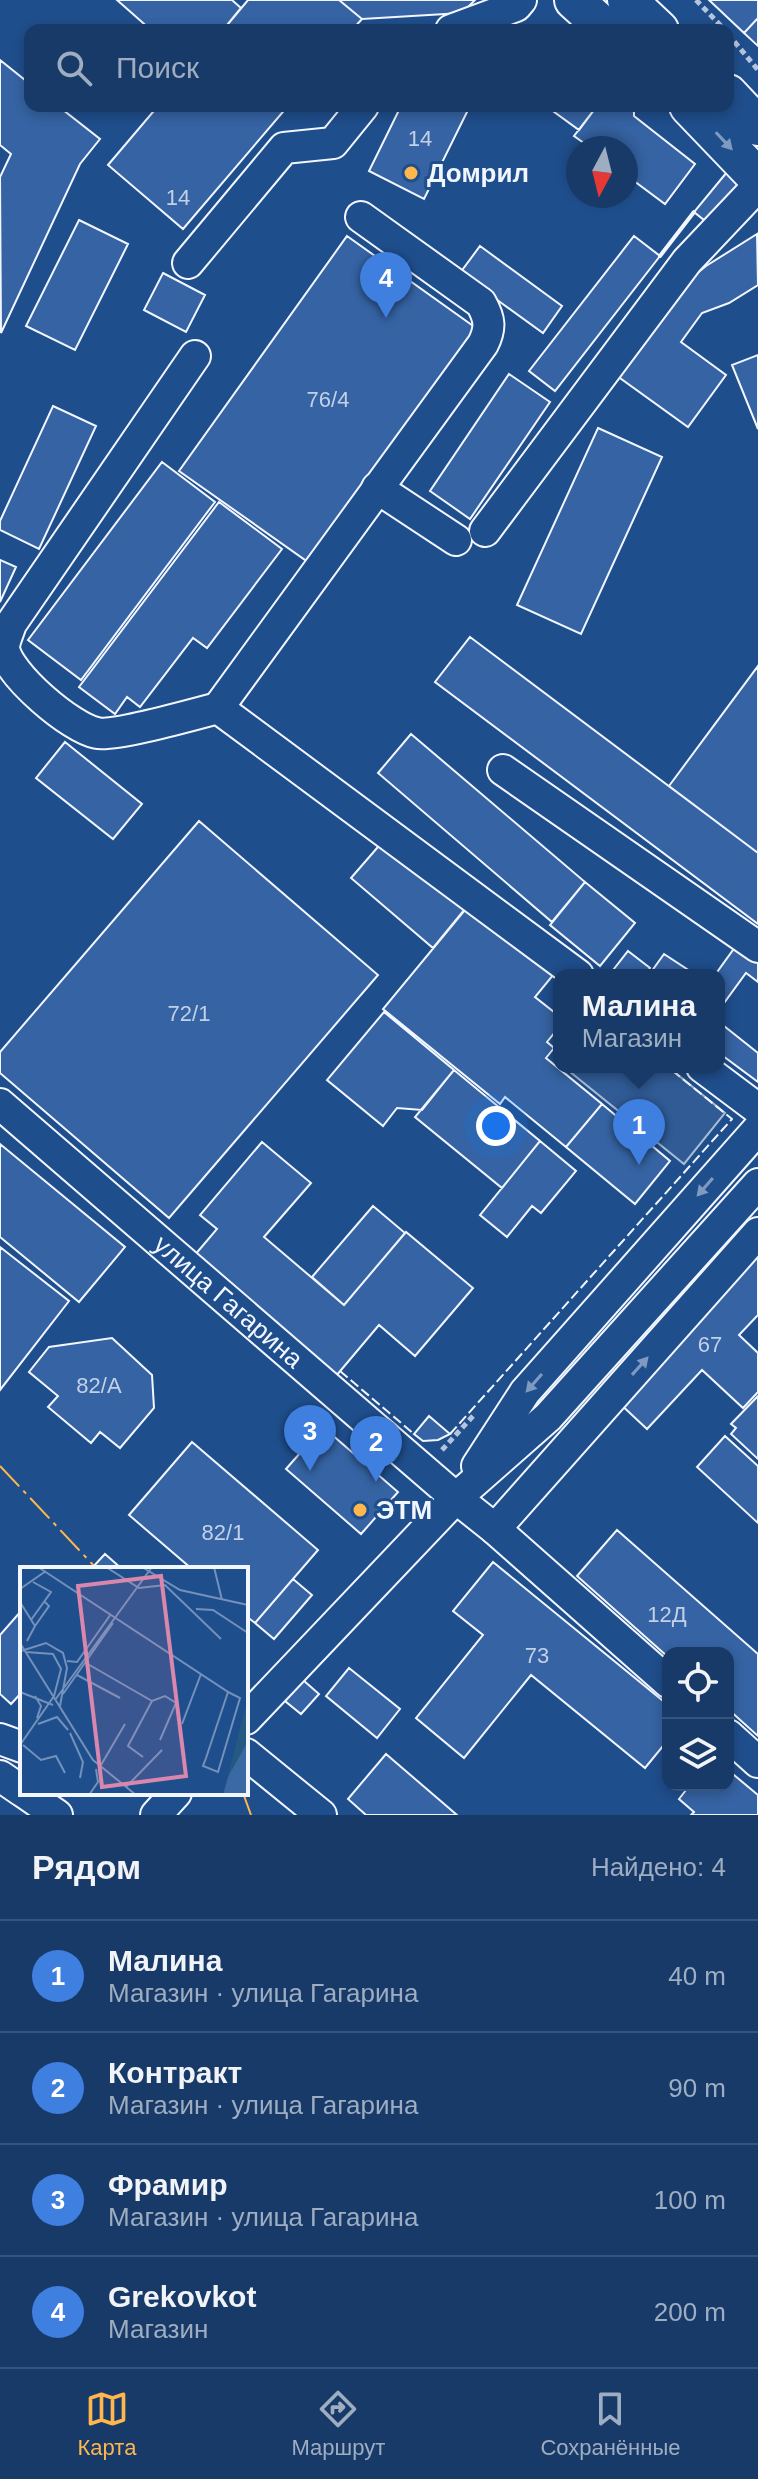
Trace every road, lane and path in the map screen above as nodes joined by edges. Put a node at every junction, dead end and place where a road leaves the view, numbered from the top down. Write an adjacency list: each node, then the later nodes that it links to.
1 (521, 0): 5 (street)
2 (574, 0): 6 (main road)
3 (627, 0): 7 (main road)
4 (696, 0): 8 (path)
5 (467, 24)
6 (600, 24)
7 (653, 24)
8 (718, 24)
9 (734, 42): 10 (path)
10 (758, 70)
11 (734, 100): 14 (main road)
12 (358, 112): 18 (street)
13 (695, 112): 15 (main road, one-way to 15)
14 (758, 126)
15 (758, 178)
16 (758, 186): 21 (street)
17 (361, 217): 20 (street)
18 (188, 263)
19 (195, 356): 23 (street)
20 (377, 488): 22 (street); 23 (street)
21 (485, 531)
22 (456, 540)
23 (218, 708): 26 (street)
24 (503, 770): 25 (street)
25 (758, 947)
26 (570, 969)
27 (710, 1073): 29 (street)
28 (0, 1104): 33 (street, улица Гагарина)
29 (758, 1109)
30 (758, 1129): 33 (street, one-way to 33)
31 (758, 1184): 33 (street)
32 (758, 1233): 34 (street, one-way to 32)
33 (456, 1498): 34 (street, улица Гагарина); 36 (street)
34 (495, 1529): 35 (street, улица Гагарина)
35 (662, 1677)
36 (248, 1717)
37 (0, 1739): 39 (street)
38 (734, 1740): 41 (street)
39 (20, 1746)
40 (248, 1756): 48 (street)
41 (758, 1762)
42 (0, 1776): 43 (street)
43 (20, 1789)
44 (28, 1795): 46 (street)
45 (174, 1795): 47 (street)
46 (57, 1815)
47 (156, 1815)
48 (321, 1815)

